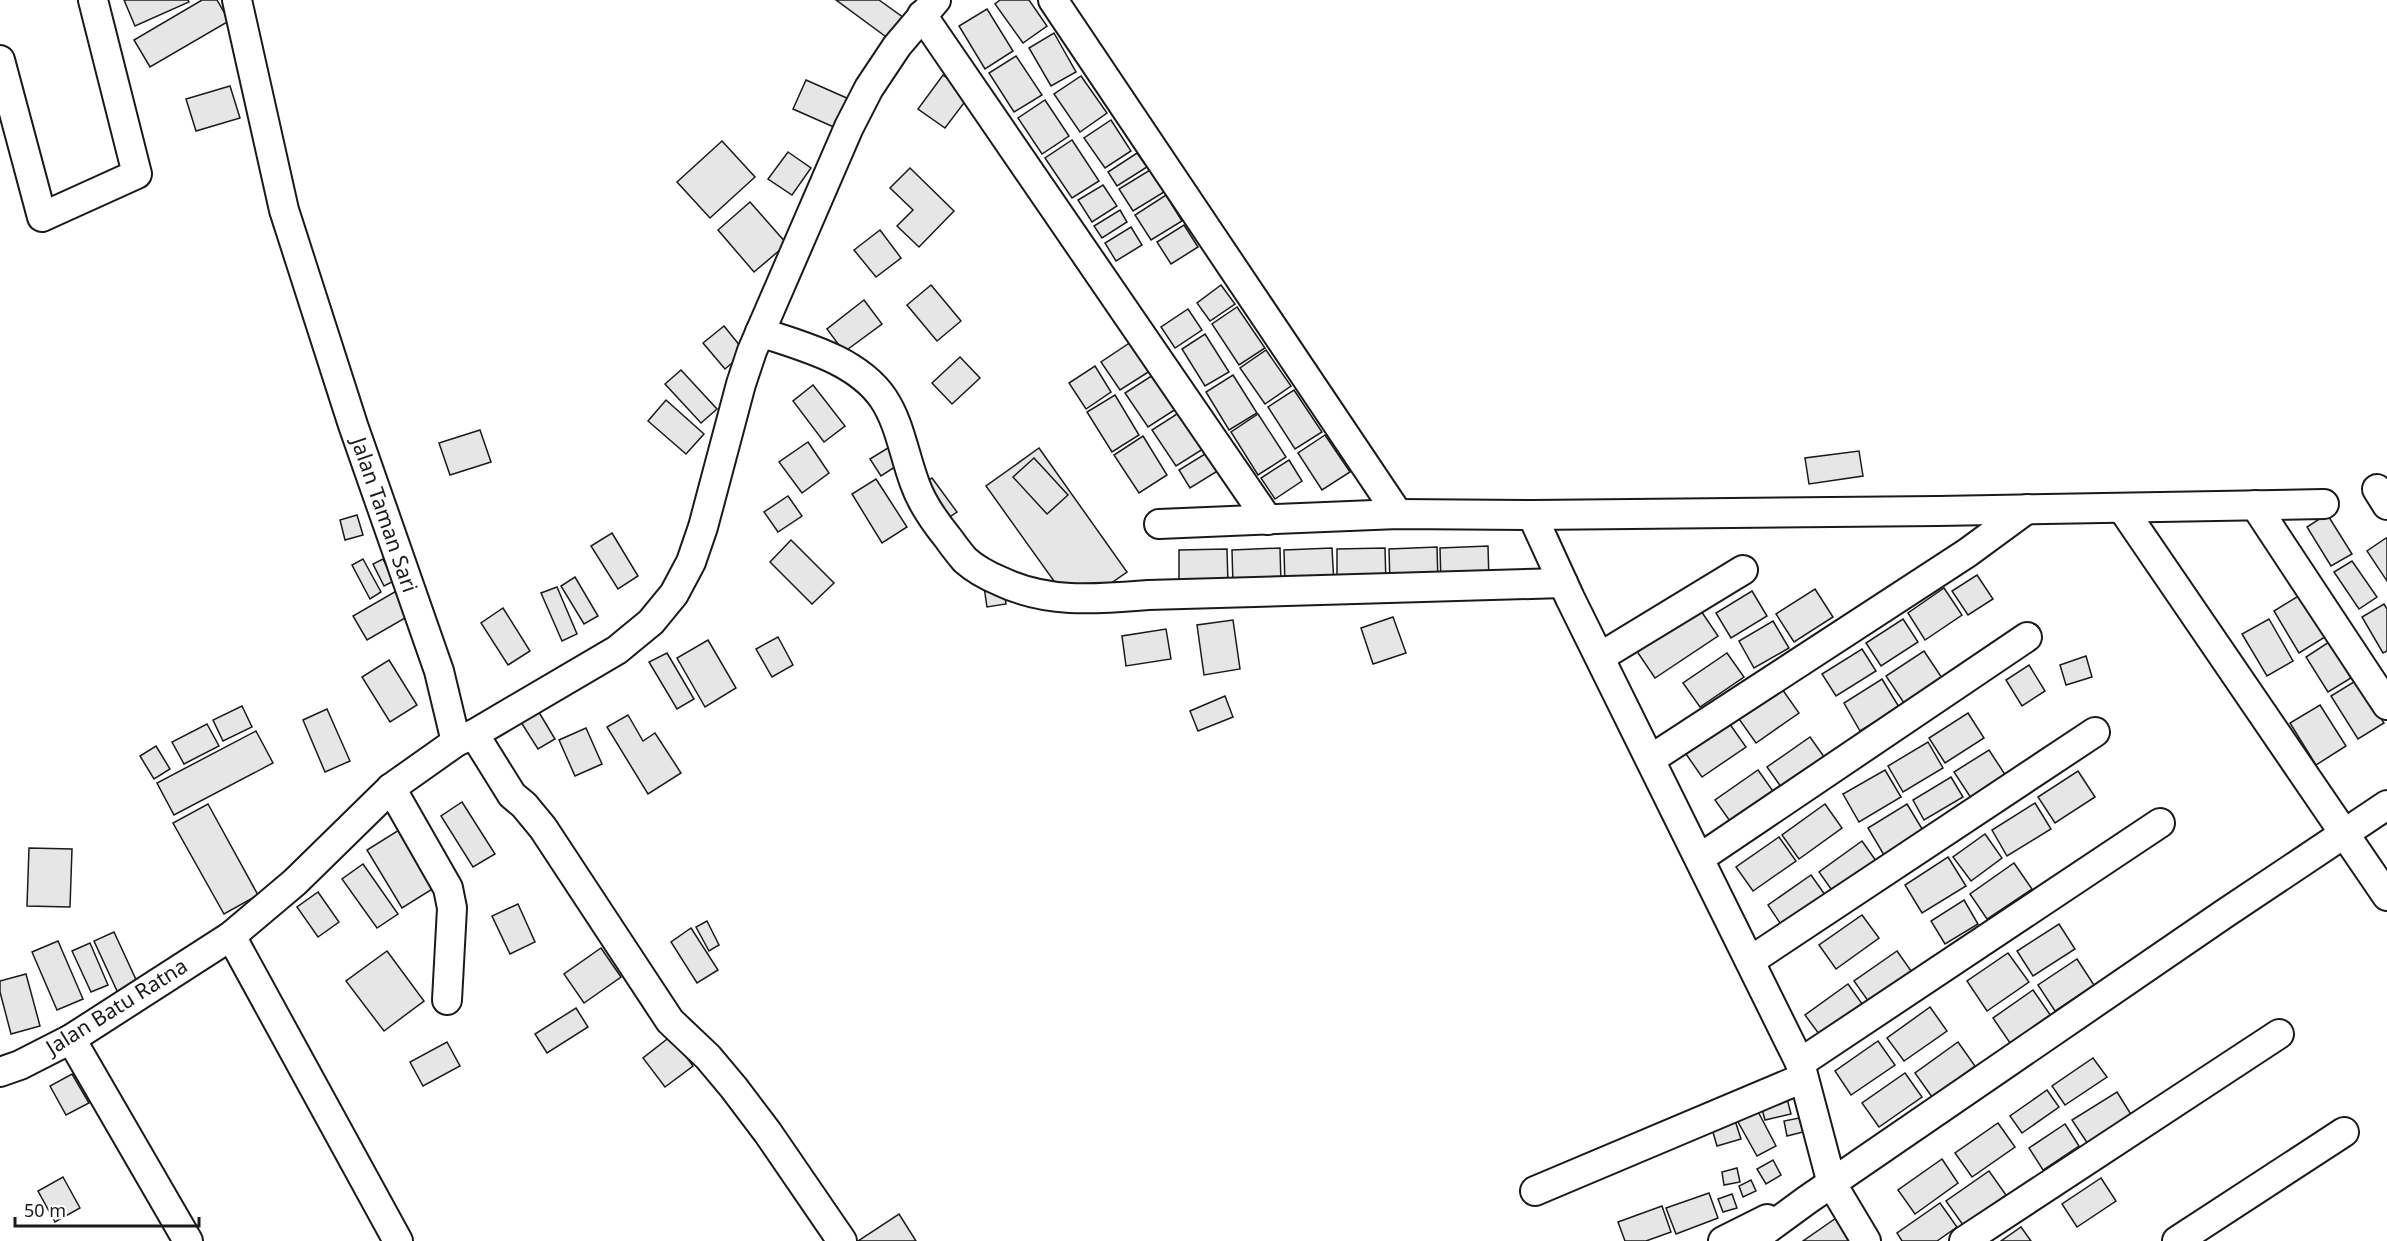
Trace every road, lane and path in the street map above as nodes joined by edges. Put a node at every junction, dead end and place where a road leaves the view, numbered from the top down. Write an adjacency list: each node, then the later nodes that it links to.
1 (93, 0): 5 (street)
2 (237, 0): 21 (street, Jalan Taman Sari)
3 (1053, 0): 11 (street)
4 (929, 8): 6 (street); 13 (street)
5 (0, 60)
6 (759, 332): 16 (street); 21 (street)
7 (2324, 504): 8 (street)
8 (2255, 505): 9 (street); 19 (street)
9 (2122, 508): 10 (street); 26 (street)
10 (2027, 510): 12 (street); 22 (street)
11 (1398, 514): 12 (street); 13 (street)
12 (1532, 515): 16 (street)
13 (1268, 520): 14 (street)
14 (1159, 524)
15 (1743, 570): 18 (street)
16 (1563, 583): 18 (street)
17 (2027, 637): 27 (street)
18 (1600, 657): 22 (street)
19 (2387, 705)
20 (2095, 732): 30 (street)
21 (465, 738): 23 (street); 42 (street, Jalan Taman Sari)
22 (1651, 759): 27 (street)
23 (391, 788): 29 (street); 31 (street)
24 (2387, 805): 26 (street)
25 (2160, 823): 34 (street)
26 (2345, 833): 28 (street); 37 (street)
27 (1700, 858): 30 (street)
28 (2387, 896)
29 (231, 936): 33 (street, Jalan Batu Ratna); 41 (street)
30 (1750, 961): 34 (street)
31 (447, 1000)
32 (2279, 1034): 46 (street)
33 (71, 1039): 35 (street, Jalan Batu Ratna); 40 (street)
34 (1802, 1071): 37 (street); 38 (street)
35 (0, 1072)
36 (2344, 1132): 47 (street)
37 (1832, 1184): 39 (street); 45 (street)
38 (1536, 1191)
39 (1807, 1200): 43 (street); 44 (street)
40 (188, 1241)
41 (398, 1241)
42 (842, 1241)
43 (1723, 1241)
44 (1751, 1241)
45 (1866, 1241)
46 (1964, 1241)
47 (2177, 1241)

